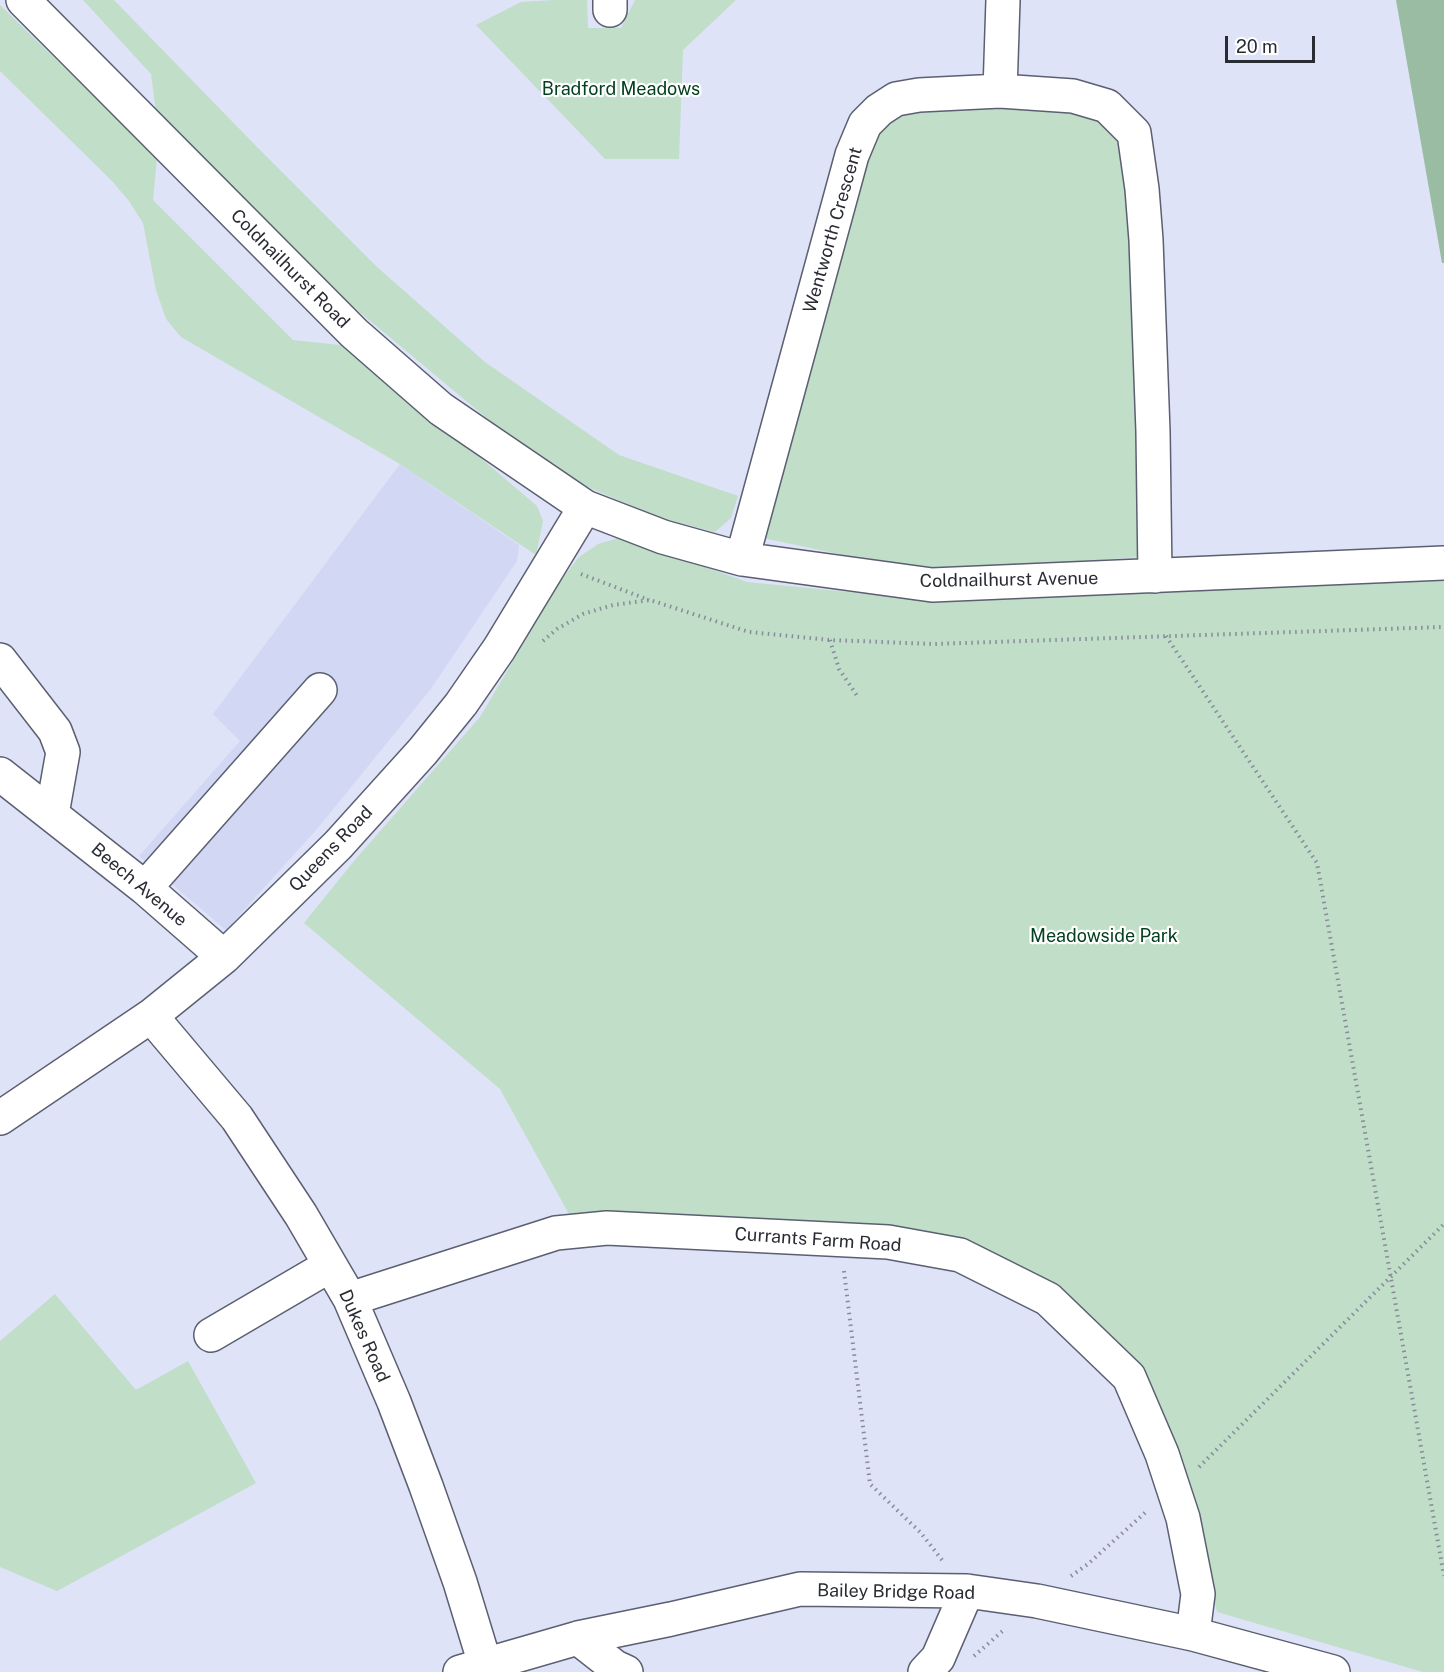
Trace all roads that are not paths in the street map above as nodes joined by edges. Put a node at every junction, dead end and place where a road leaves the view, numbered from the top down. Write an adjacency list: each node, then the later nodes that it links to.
1 (23, 0): 4 (street, Coldnailhurst Road)
2 (1002, 0): 3 (street)
3 (1000, 91): 5 (street, Wentworth Crescent); 7 (street, Wentworth Crescent)
4 (585, 507): 5 (street, Coldnailhurst Avenue); 13 (street, Queens Road)
5 (742, 559): 7 (street, Coldnailhurst Avenue)
6 (1444, 563): 7 (street, Coldnailhurst Avenue)
7 (1155, 576)
8 (0, 660): 11 (street)
9 (320, 690): 12 (street)
10 (0, 774): 11 (street, Beech Avenue)
11 (52, 814): 12 (street, Beech Avenue)
12 (145, 888): 13 (street, Beech Avenue)
13 (224, 957): 14 (street, Queens Road)
14 (151, 1016): 15 (street, Queens Road); 16 (street, Dukes Road)
15 (0, 1118)
16 (329, 1266): 17 (street, Dukes Road); 18 (street)
17 (350, 1299): 20 (street, Currants Farm Road); 22 (street, Dukes Road)
18 (211, 1335)
19 (967, 1591): 20 (street, Bailey Bridge Road); 21 (street, Bailey Bridge Road); 24 (street)
20 (1193, 1634): 25 (street, Bailey Bridge Road)
21 (578, 1638): 22 (street, Bailey Bridge Road); 23 (street)
22 (472, 1668)
23 (626, 1672)
24 (925, 1672)
25 (1333, 1672)

